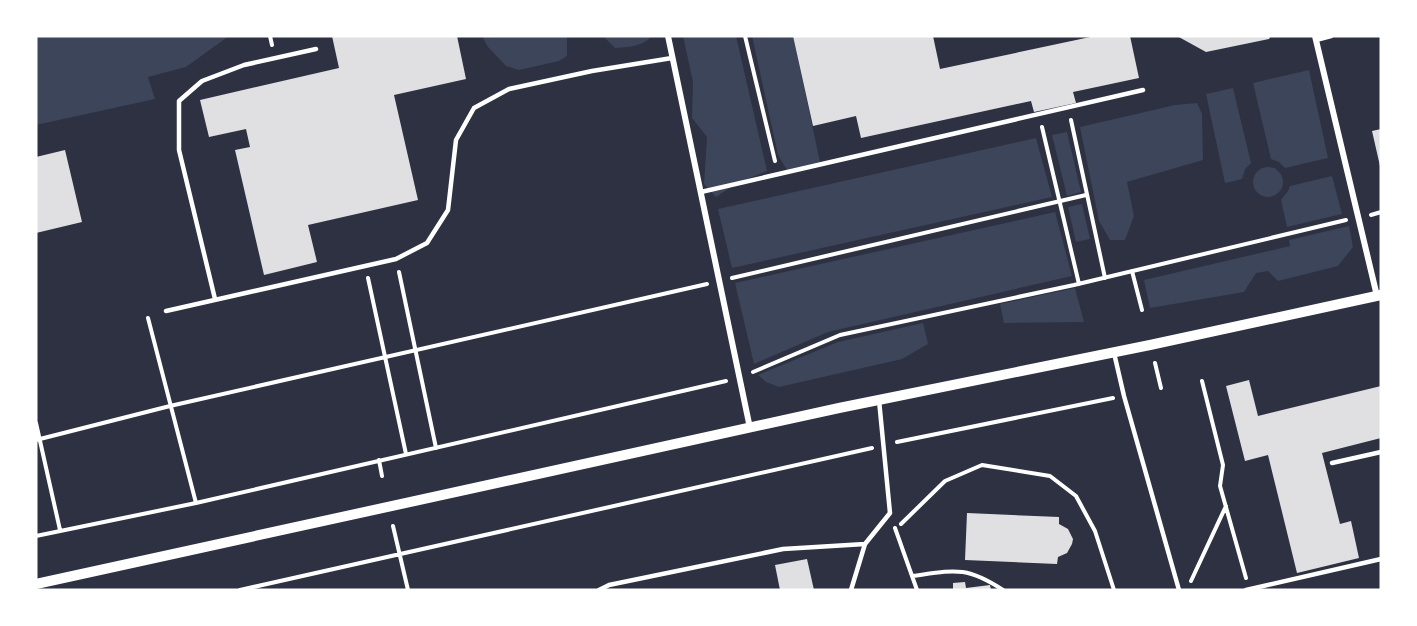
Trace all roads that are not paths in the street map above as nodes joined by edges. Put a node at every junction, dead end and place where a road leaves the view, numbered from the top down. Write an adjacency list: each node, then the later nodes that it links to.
1 (668, 36): 5 (street)
2 (1331, 36): 3 (lane)
3 (1315, 38): 8 (street)
4 (316, 49): 9 (lane)
5 (672, 58): 7 (street); 9 (lane)
6 (1143, 90): 7 (lane)
7 (701, 192): 13 (street)
8 (1379, 296): 11 (street)
9 (215, 299): 10 (lane)
10 (166, 311)
11 (1114, 352): 12 (street); 21 (lane)
12 (879, 400): 13 (street); 16 (lane)
13 (750, 428): 18 (street)
14 (1381, 452): 15 (lane)
15 (1332, 463)
16 (865, 544): 19 (lane); 20 (lane)
17 (1381, 559): 22 (lane)
18 (36, 584)
19 (599, 590)
20 (851, 590)
21 (1179, 590)
22 (1248, 590)

